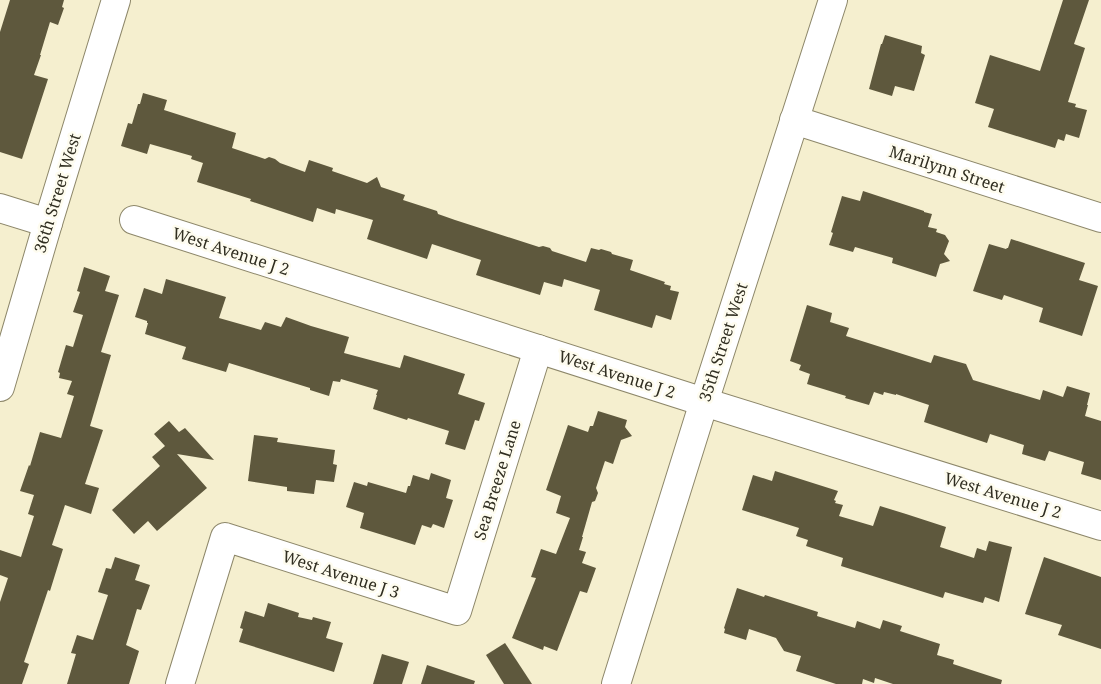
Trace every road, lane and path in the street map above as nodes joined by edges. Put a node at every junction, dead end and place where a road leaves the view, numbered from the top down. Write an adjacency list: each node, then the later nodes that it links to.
1 (116, 0): 7 (street, 36th Street West)
2 (833, 0): 3 (street, 35th Street West)
3 (794, 120): 5 (street, Marilynn Street); 10 (street, 35th Street West)
4 (0, 208): 7 (street)
5 (1101, 218)
6 (134, 220): 8 (street, West Avenue J 2)
7 (48, 223): 9 (street, 36th Street West)
8 (538, 349): 10 (street, West Avenue J 2); 12 (street, Sea Breeze Lane)
9 (0, 387)
10 (704, 402): 11 (street, West Avenue J 2); 14 (street, 35th Street West)
11 (1101, 526)
12 (457, 611): 13 (street, West Avenue J 3)
13 (180, 684)
14 (616, 684)

